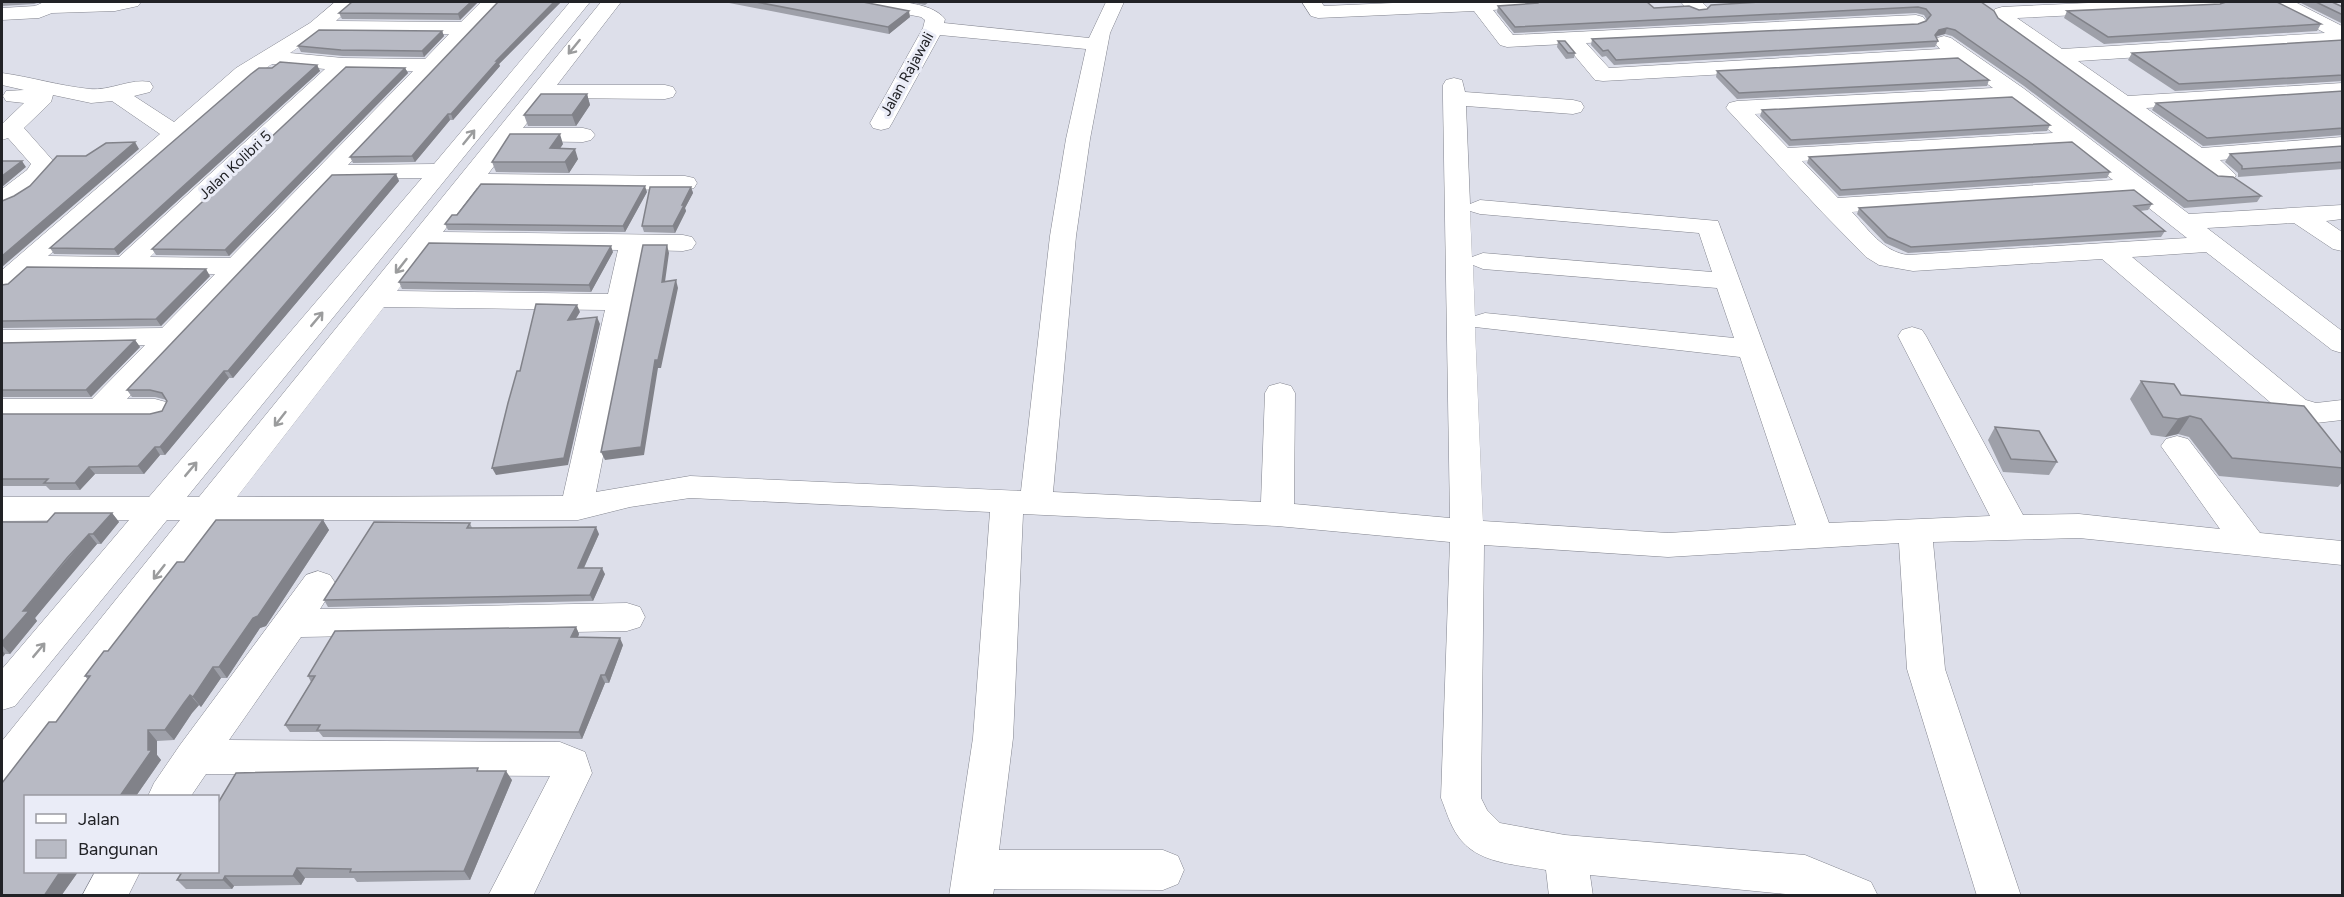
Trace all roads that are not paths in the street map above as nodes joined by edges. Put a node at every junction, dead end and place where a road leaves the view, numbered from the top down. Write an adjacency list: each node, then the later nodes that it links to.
1 (131, 2): 12 (street)
2 (346, 2): 17 (street)
3 (491, 2): 18 (street)
4 (580, 2): 51 (street, one-way to 4)
5 (611, 2): 32 (street, one-way to 32)
6 (872, 2): 19 (street, Jalan Rajawali)
7 (1115, 2): 86 (street)
8 (1312, 2): 13 (street)
9 (1530, 2): 13 (street)
10 (2216, 2): 24 (street)
11 (2281, 2): 20 (street)
12 (54, 4): 15 (street)
13 (1479, 4): 21 (street)
14 (1895, 6): 16 (street)
15 (2, 14)
16 (1916, 21): 21 (street); 23 (street)
17 (317, 27): 18 (street); 25 (street)
18 (465, 28): 27 (street)
19 (933, 28): 22 (street); 40 (street, Jalan Rajawali)
20 (2343, 36): 24 (street)
21 (1570, 38): 28 (street)
22 (1086, 43)
23 (1961, 54): 28 (street); 34 (street)
24 (2057, 56): 37 (street)
25 (271, 58): 26 (street); 42 (street)
26 (343, 64): 27 (street); 68 (street, Jalan Kolibri 5)
27 (429, 66): 49 (street)
28 (1697, 70): 39 (street)
29 (2, 79): 35 (street)
30 (142, 87): 35 (street)
31 (2343, 89): 37 (street)
32 (539, 91): 33 (street); 43 (street)
33 (665, 92)
34 (2014, 93): 39 (street); 45 (street)
35 (116, 94): 42 (street)
36 (2, 96): 41 (street)
37 (2123, 103): 48 (street)
38 (1573, 107): 94 (street)
39 (1737, 108): 47 (street)
40 (881, 123)
41 (6, 130): 54 (street)
42 (174, 133): 67 (street)
43 (505, 135): 44 (street); 51 (street)
44 (583, 135)
45 (2075, 139): 47 (street); 53 (street)
46 (2343, 144): 48 (street)
47 (1783, 155): 55 (street)
48 (2197, 155): 50 (street)
49 (327, 172): 51 (street); 69 (street)
50 (2224, 175)
51 (455, 176): 52 (street); 60 (street); 89 (street, one-way to 51)
52 (685, 183)
53 (2135, 186): 55 (street); 59 (street)
54 (2, 200)
55 (1830, 206): 65 (street)
56 (1480, 207): 70 (street)
57 (2343, 212): 58 (street)
58 (2300, 214): 59 (street); 63 (street)
59 (2182, 222): 64 (street)
60 (422, 239): 61 (street); 72 (street, one-way to 72)
61 (633, 242): 62 (street); 73 (street)
62 (683, 243)
63 (2343, 243)
64 (2211, 244): 65 (street); 78 (street)
65 (2106, 249): 84 (street)
66 (1483, 261): 70 (street)
67 (23, 264): 68 (street); 71 (street)
68 (126, 265): 69 (street)
69 (237, 266): 75 (street)
70 (1728, 281): 79 (street)
71 (2, 283)
72 (375, 299): 73 (street); 90 (street, one-way to 90)
73 (620, 302): 87 (street)
74 (1485, 321): 79 (street)
75 (169, 336): 77 (street); 81 (street)
76 (1912, 336): 92 (street)
77 (2, 339)
78 (2343, 344)
79 (1751, 349): 95 (street)
80 (1280, 393): 91 (street)
81 (101, 408): 82 (street); 83 (street)
82 (2, 409)
83 (155, 409)
84 (2343, 410)
85 (2177, 446): 96 (street)
86 (1022, 502): 87 (street); 91 (street); 108 (street)
87 (578, 508): 90 (street)
88 (2, 509): 89 (street)
89 (157, 510): 90 (street); 101 (street, one-way to 89)
90 (207, 510): 103 (street, one-way to 103)
91 (1277, 514): 94 (street)
92 (2013, 528): 93 (street); 96 (street)
93 (1915, 530): 95 (street); 113 (street)
94 (1467, 532): 95 (street); 105 (street)
95 (1817, 536)
96 (2250, 545): 97 (street)
97 (2343, 553)
98 (318, 584): 100 (street)
99 (627, 617): 100 (street)
100 (292, 623): 102 (street)
101 (2, 695)
102 (194, 757): 104 (street); 110 (street)
103 (2, 770)
104 (169, 795)
105 (1564, 854): 111 (street); 112 (street)
106 (1163, 870): 108 (street)
107 (118, 873): 109 (street)
108 (973, 882)
109 (104, 896)
110 (510, 896)
111 (1571, 896)
112 (1856, 896)
113 (1998, 896)

